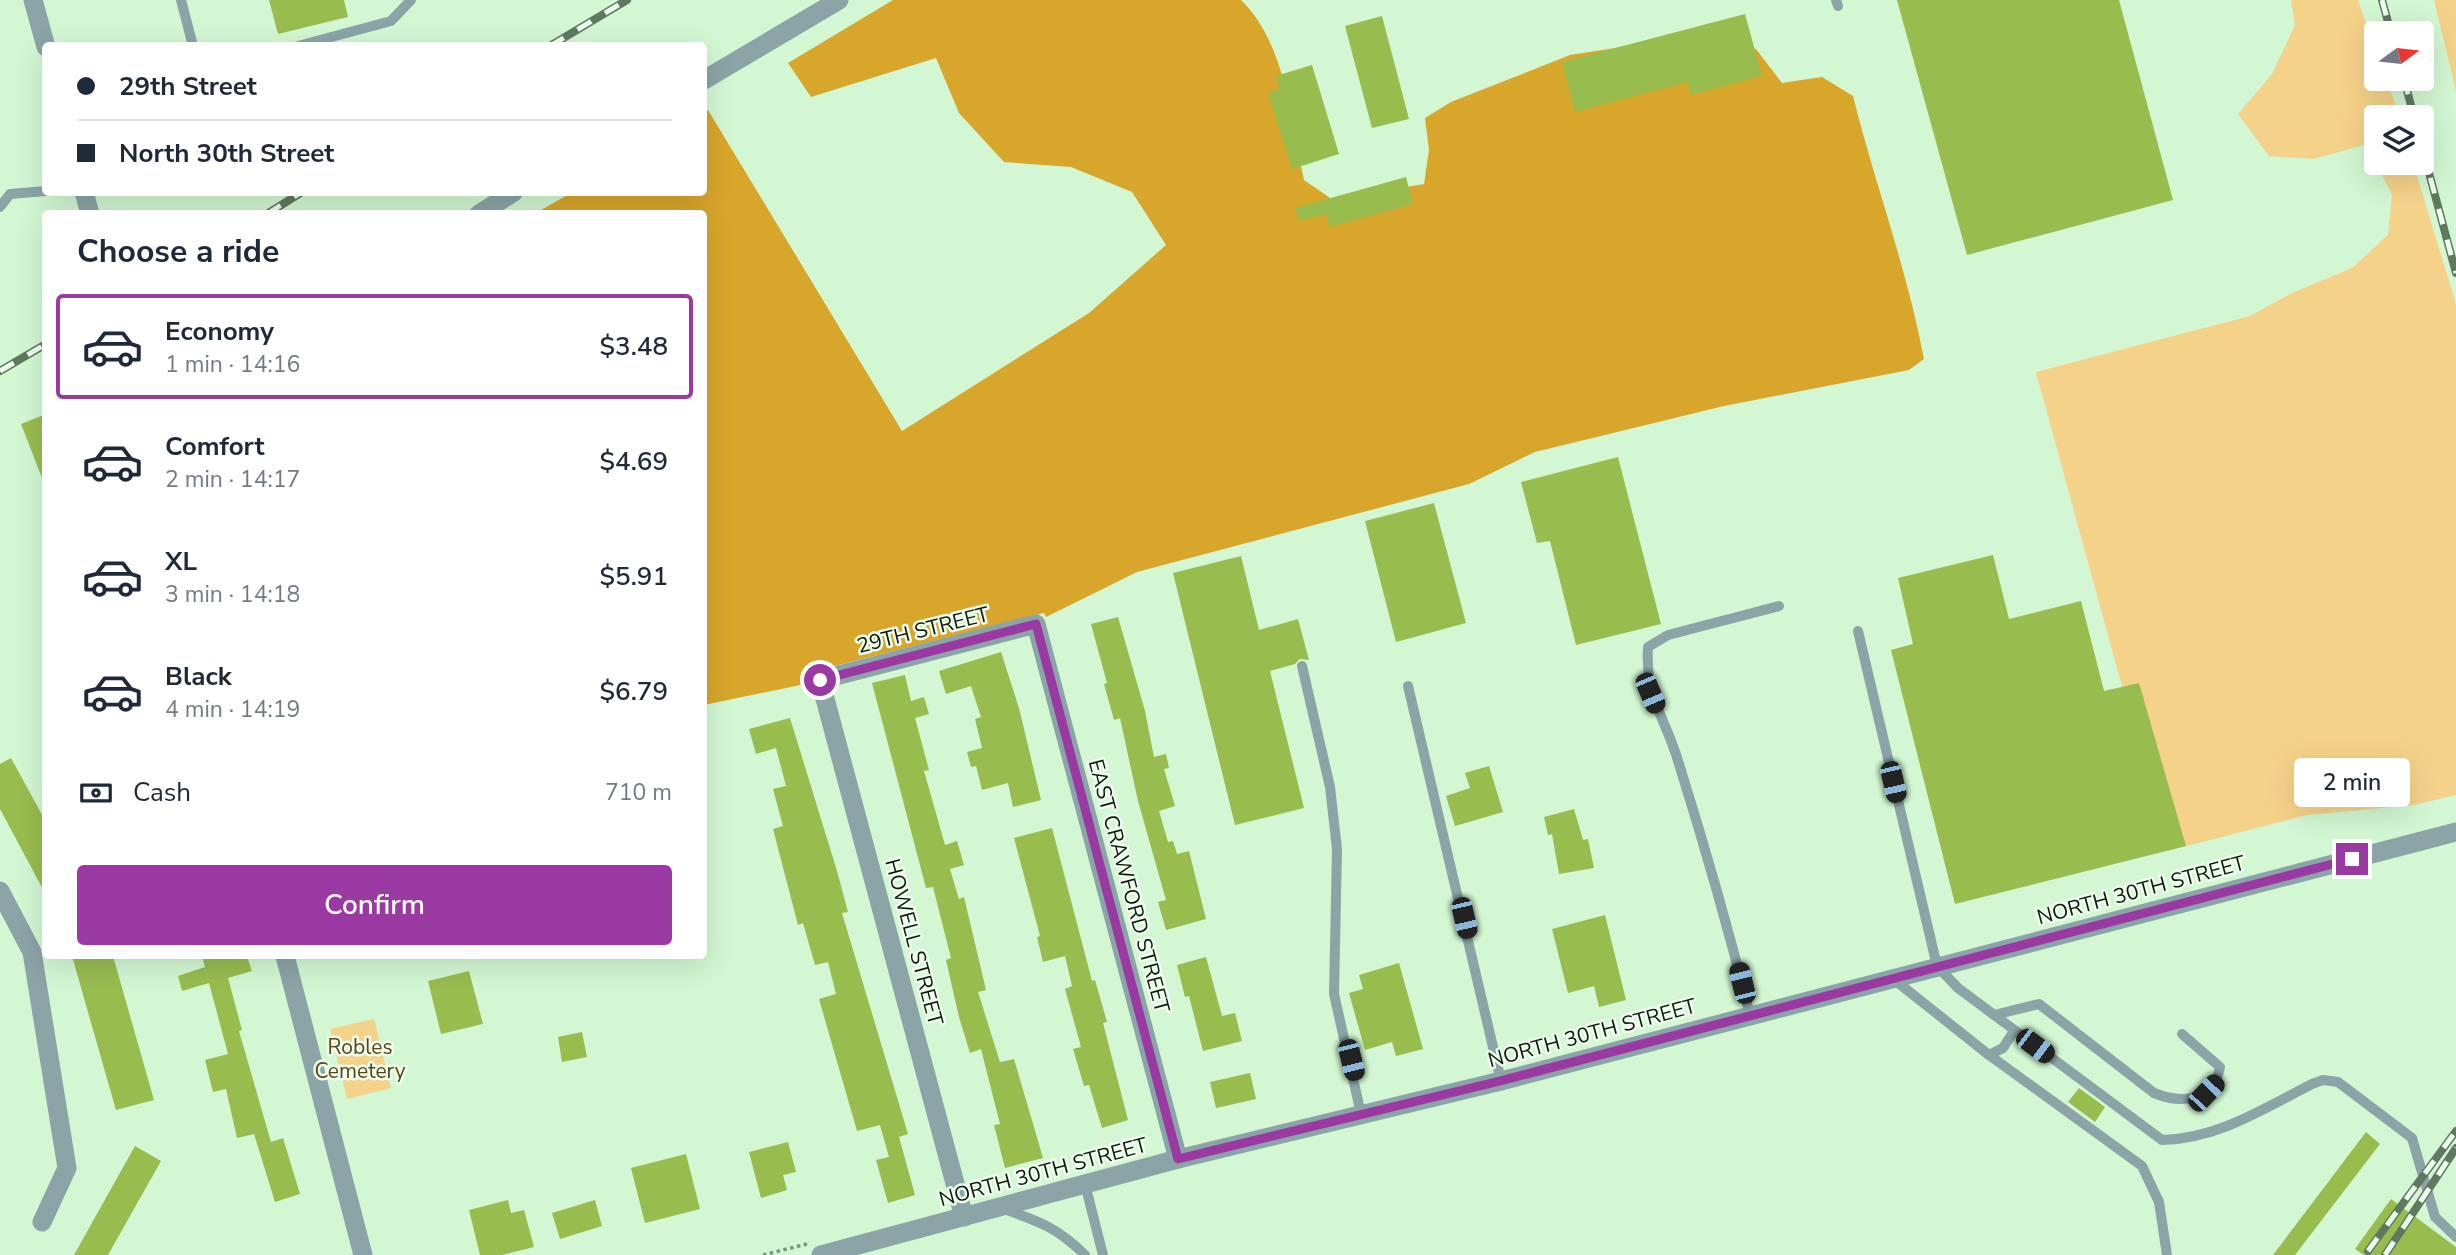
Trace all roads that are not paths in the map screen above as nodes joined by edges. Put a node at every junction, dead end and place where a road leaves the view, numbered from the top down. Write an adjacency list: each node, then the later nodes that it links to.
1 (33, 0): 5 (street)
2 (181, 0): 6 (lane)
3 (411, 0): 7 (lane)
4 (839, 0): 8 (street)
5 (45, 42)
6 (192, 42)
7 (313, 42)
8 (707, 78)
9 (42, 191): 11 (lane)
10 (508, 196): 12 (street)
11 (0, 206)
12 (485, 210)
13 (1779, 606): 24 (lane)
14 (1036, 624): 17 (street, 29TH STREET); 31 (street, EAST CRAWFORD STREET)
15 (1858, 631): 22 (lane)
16 (1302, 666): 30 (lane)
17 (820, 680): 34 (street, HOWELL STREET)
18 (1408, 686): 29 (lane)
19 (2456, 832): 22 (street, NORTH 30TH STREET)
20 (0, 891): 35 (street)
21 (286, 959): 38 (street)
22 (1937, 967): 23 (street, NORTH 30TH STREET); 25 (lane)
23 (1892, 978): 24 (street, NORTH 30TH STREET); 28 (lane)
24 (1750, 1015): 29 (street, NORTH 30TH STREET)
25 (1994, 1015): 26 (lane); 27 (lane)
26 (2014, 1031): 28 (lane); 36 (lane)
27 (2182, 1034)
28 (1989, 1055): 41 (lane)
29 (1500, 1081): 30 (street, NORTH 30TH STREET)
30 (1361, 1114): 31 (street, NORTH 30TH STREET)
31 (1178, 1159): 32 (street, NORTH 30TH STREET)
32 (1085, 1184): 33 (street, NORTH 30TH STREET); 40 (lane)
33 (998, 1208): 34 (street, NORTH 30TH STREET); 39 (lane)
34 (964, 1217): 37 (street, NORTH 30TH STREET)
35 (42, 1222)
36 (2456, 1237)
37 (829, 1254)
38 (363, 1255)
39 (1085, 1255)
40 (1103, 1255)
41 (2167, 1255)

